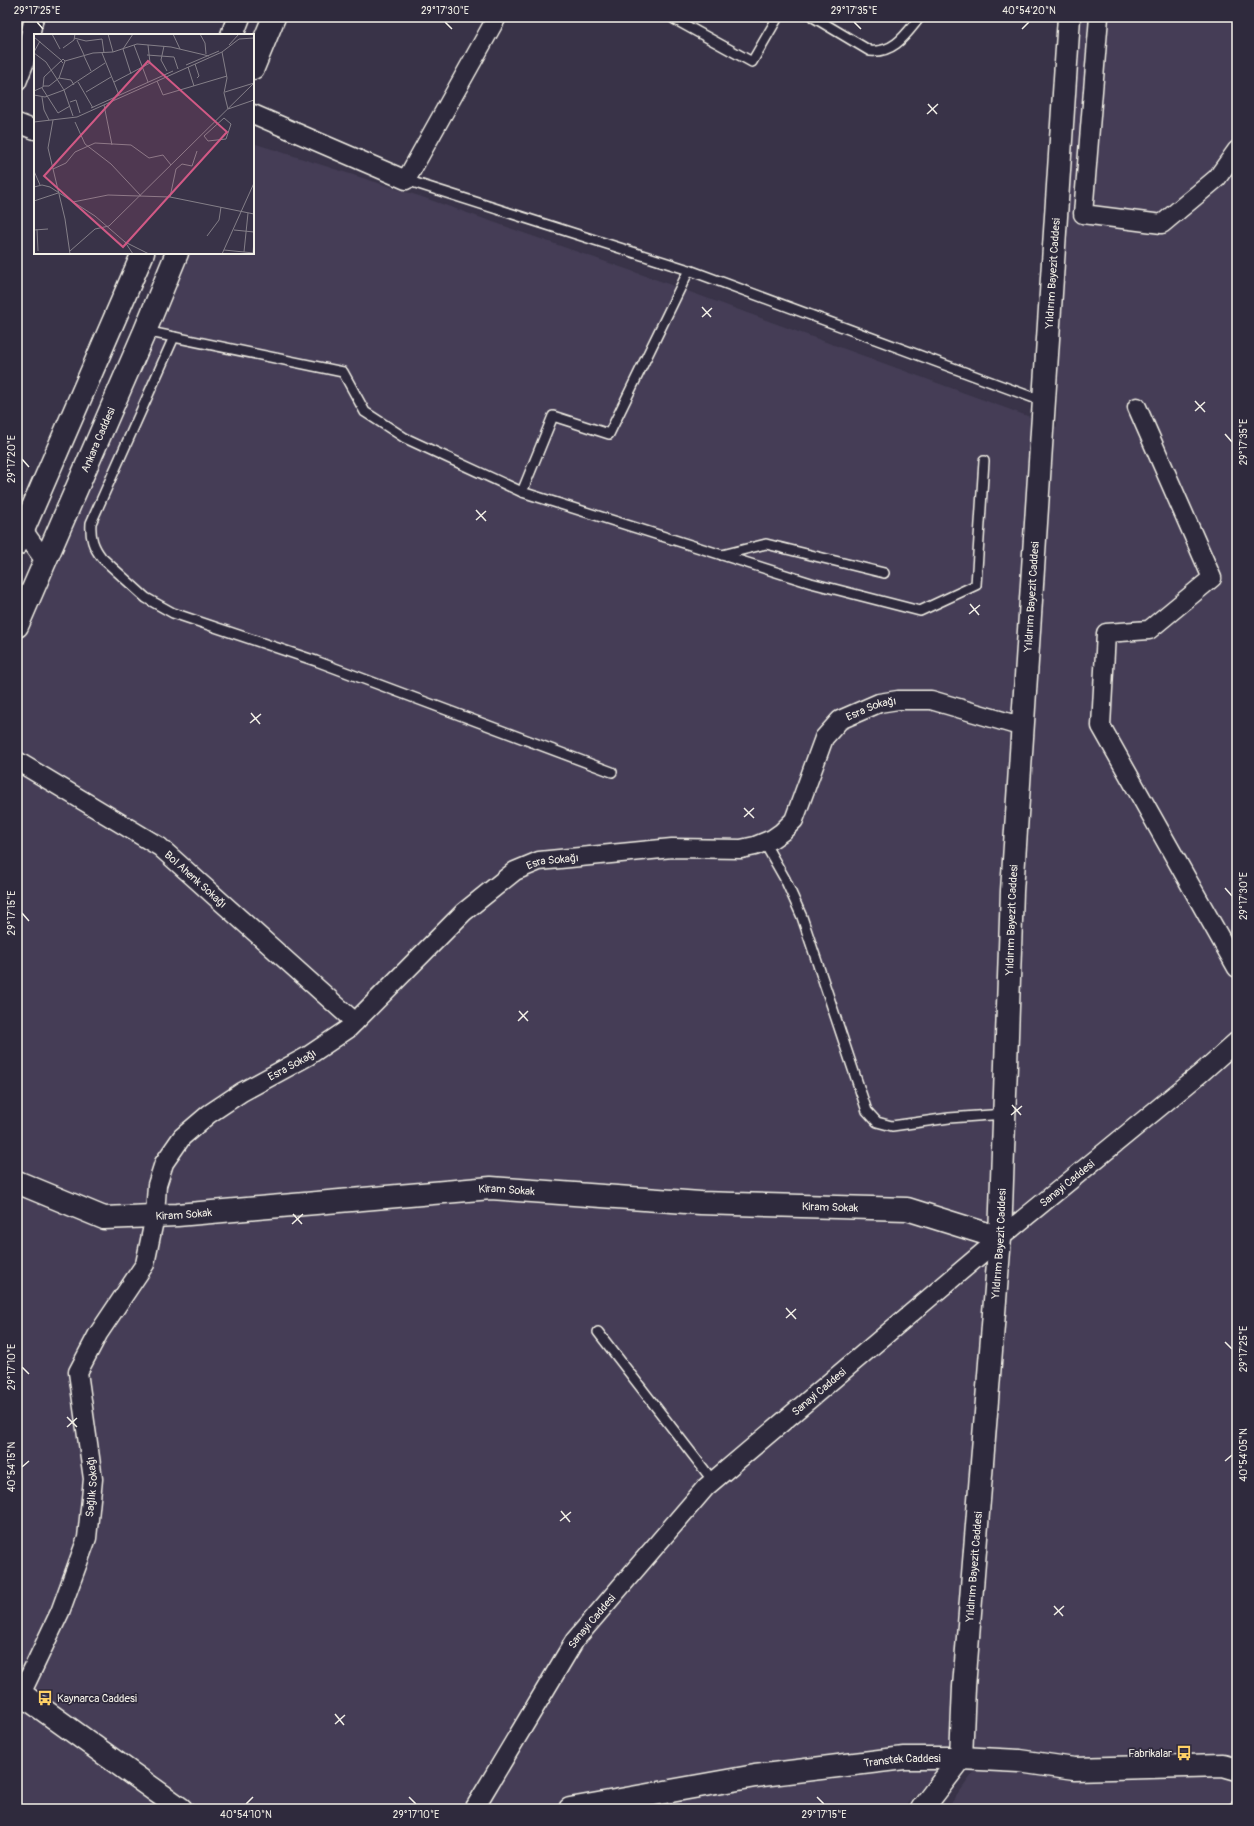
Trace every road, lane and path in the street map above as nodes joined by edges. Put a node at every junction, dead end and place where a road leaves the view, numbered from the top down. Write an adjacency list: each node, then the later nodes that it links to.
1 (34, 17): 13 (street)
2 (239, 17): 11 (street)
3 (274, 17): 12 (street)
4 (497, 17): 18 (street)
5 (778, 17): 10 (lane)
6 (813, 17): 7 (lane)
7 (920, 17)
8 (1069, 17): 24 (street, Yıldırım Bayezit Caddesi)
9 (1099, 17): 17 (street)
10 (674, 18)
11 (232, 34)
12 (254, 66)
13 (17, 82)
14 (254, 114): 18 (street)
15 (17, 123): 16 (street)
16 (34, 130)
17 (1237, 150)
18 (406, 180): 21 (lane)
19 (143, 254): 28 (street)
20 (177, 254): 22 (street, Ankara Caddesi)
21 (689, 270): 24 (lane); 27 (lane)
22 (145, 332): 23 (lane); 30 (street, Ankara Caddesi)
23 (174, 338): 27 (lane); 35 (lane)
24 (1044, 402): 33 (street, Yıldırım Bayezit Caddesi)
25 (1137, 406): 37 (street)
26 (984, 461): 29 (lane)
27 (522, 492): 29 (lane)
28 (19, 534): 30 (street)
29 (720, 555): 31 (lane)
30 (45, 561): 32 (street, Ankara Caddesi)
31 (884, 573)
32 (17, 626)
33 (1023, 727): 36 (street, Esra Sokağı); 40 (street, Yıldırım Bayezit Caddesi)
34 (17, 761): 38 (street, Bol Ahenk Sokağı)
35 (612, 772)
36 (764, 842): 38 (street, Esra Sokağı); 40 (lane)
37 (1237, 968)
38 (355, 1022): 42 (street, Esra Sokağı)
39 (1237, 1041): 43 (street, Sanayi Caddesi)
40 (1005, 1114): 43 (street, Yıldırım Bayezit Caddesi)
41 (17, 1182): 42 (street, Kiram Sokak)
42 (155, 1216): 43 (street, Kiram Sokak); 46 (street, Sağlık Sokağı)
43 (1000, 1238): 45 (street, Sanayi Caddesi); 47 (street, Yıldırım Bayezit Caddesi)
44 (598, 1332): 45 (lane)
45 (713, 1481): 51 (street, Sanayi Caddesi)
46 (19, 1692): 50 (street)
47 (961, 1758): 48 (street, Transtek Caddesi); 52 (street, Transtek Caddesi); 53 (street)
48 (1232, 1765)
49 (1237, 1805): 54 (lane)
50 (181, 1809)
51 (474, 1809)
52 (570, 1809)
53 (922, 1809)
54 (1232, 1809)

